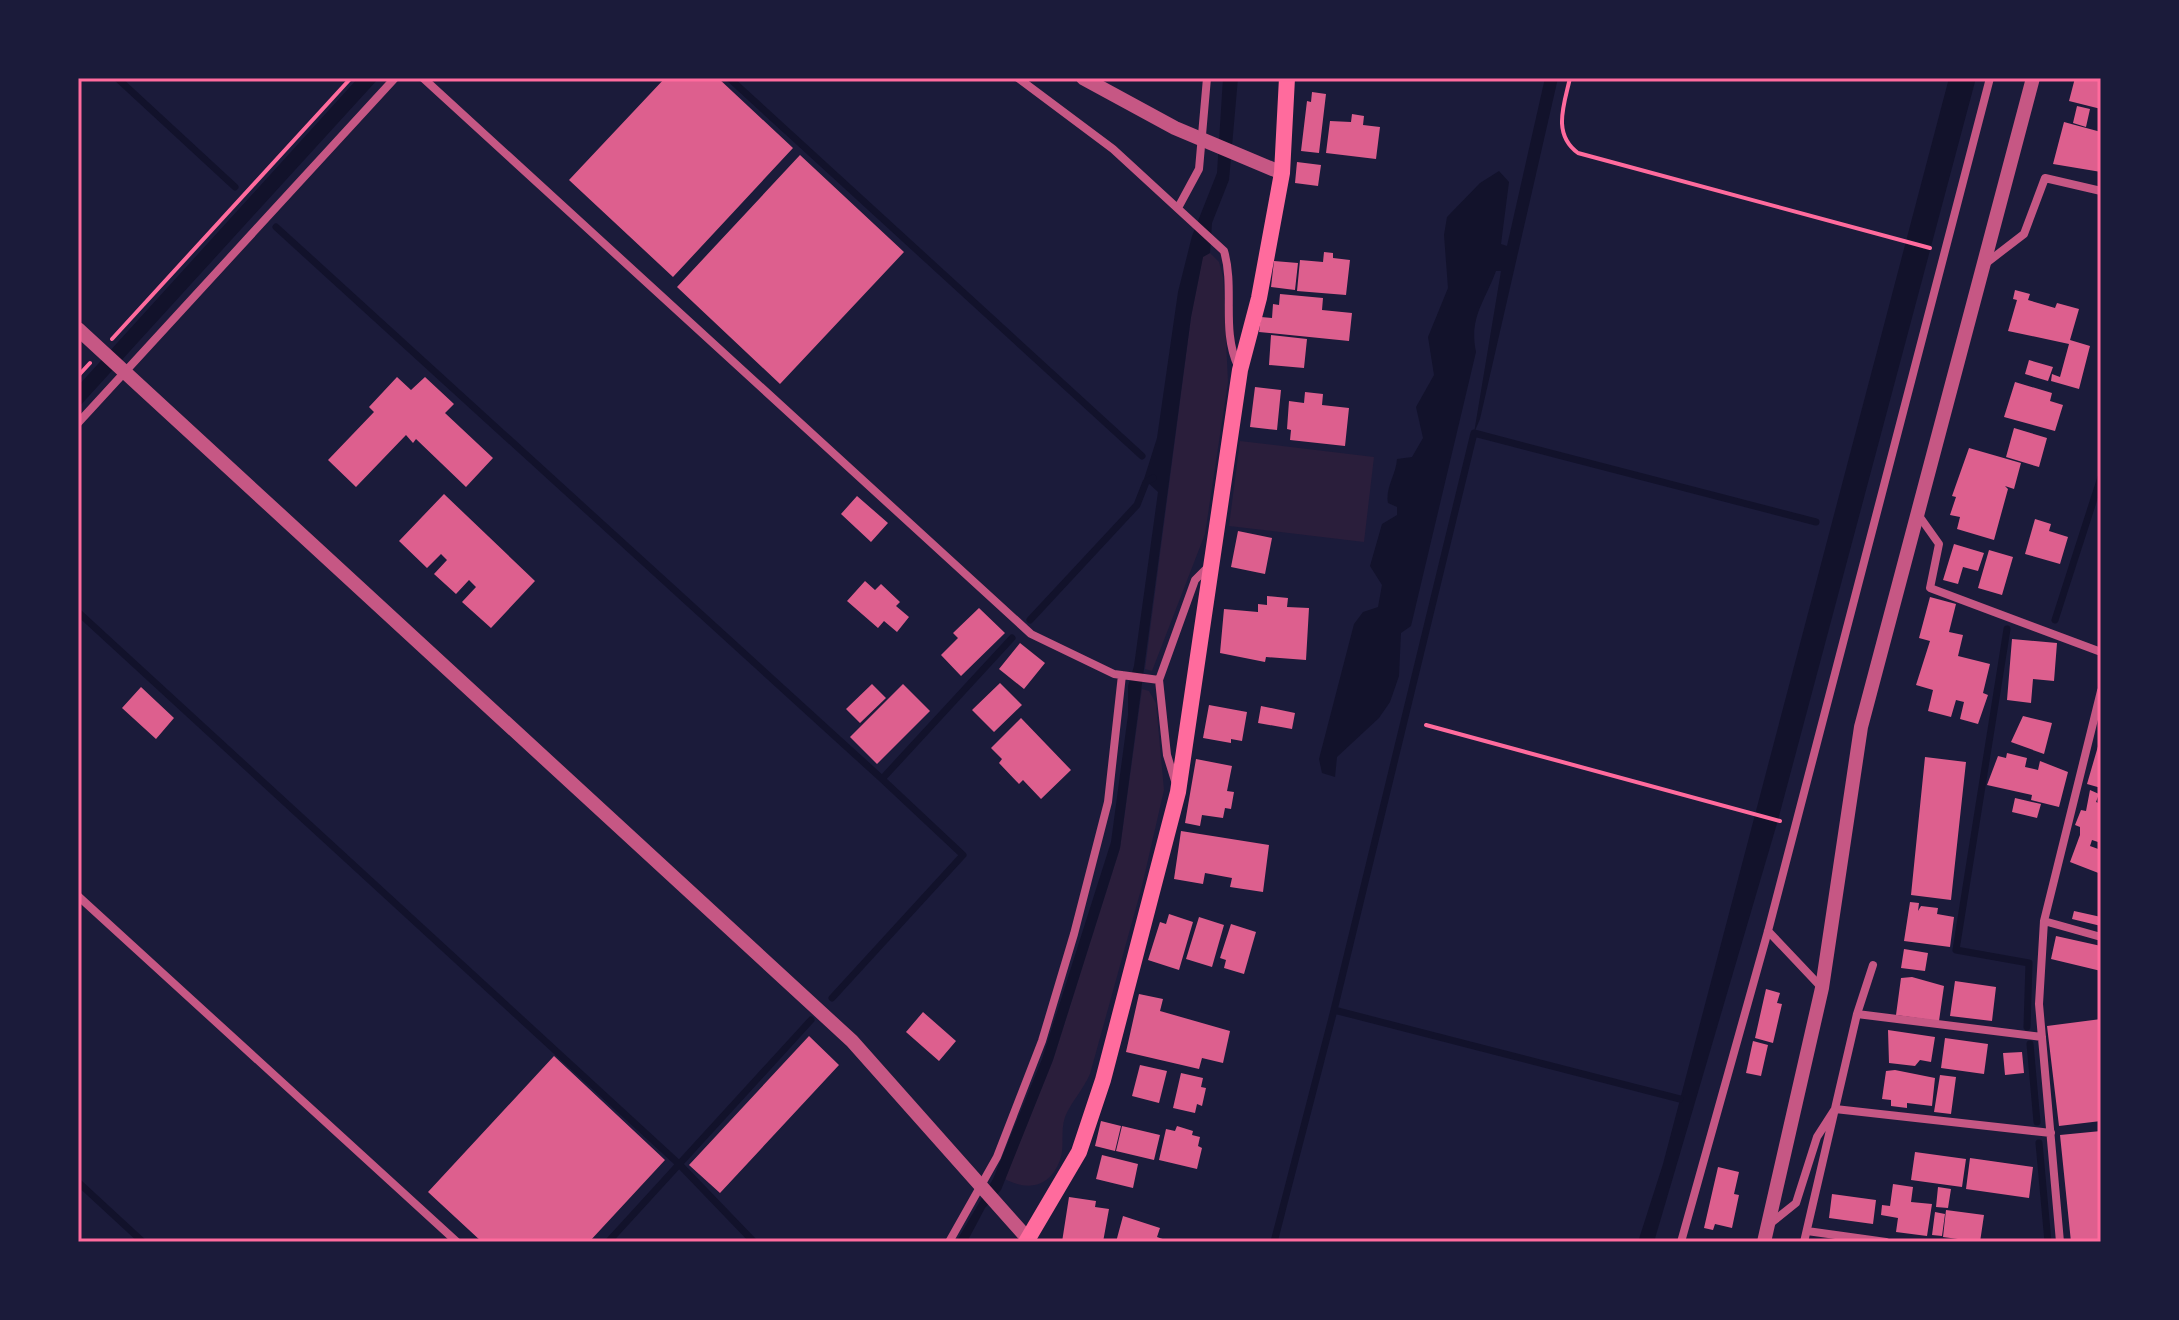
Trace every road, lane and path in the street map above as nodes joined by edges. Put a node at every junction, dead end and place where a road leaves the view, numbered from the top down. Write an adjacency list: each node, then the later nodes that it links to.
1 (351, 78): 17 (path)
2 (395, 78): 19 (street)
3 (423, 78): 25 (street)
4 (1018, 78): 13 (street)
5 (1083, 78): 11 (street)
6 (1207, 78): 13 (street)
7 (1287, 78): 11 (main road)
8 (1570, 78): 14 (path)
9 (1990, 78): 33 (street)
10 (2033, 78): 15 (street)
11 (1282, 173): 18 (main road)
12 (2101, 191): 15 (street)
13 (1179, 206): 18 (street)
14 (1938, 250)
15 (1981, 266): 22 (street)
16 (78, 329): 17 (street)
17 (102, 350): 19 (street); 20 (path)
18 (1240, 370): 23 (main road)
19 (124, 371): 21 (street); 41 (street)
20 (78, 376)
21 (78, 423)
22 (1917, 512): 24 (street); 36 (street)
23 (1213, 562): 26 (street); 29 (main road)
24 (2101, 652)
25 (1125, 675): 26 (street); 41 (street)
26 (1159, 680): 29 (street)
27 (2101, 691): 32 (street)
28 (1426, 725): 30 (path)
29 (1178, 792): 44 (main road)
30 (1787, 823)
31 (78, 896): 45 (street)
32 (2044, 921): 34 (street); 38 (street)
33 (1768, 931): 36 (street); 47 (street)
34 (2101, 937)
35 (1873, 965): 37 (street)
36 (1822, 988): 42 (street)
37 (1857, 1014): 38 (street); 39 (street)
38 (2042, 1037): 40 (street)
39 (1835, 1109): 40 (street); 42 (street); 43 (street)
40 (2051, 1133): 51 (street)
41 (981, 1186): 44 (street); 46 (street)
42 (1768, 1224): 48 (street)
43 (1807, 1231): 49 (street); 50 (street)
44 (1027, 1240)
45 (457, 1242)
46 (949, 1242)
47 (1681, 1242)
48 (1764, 1242)
49 (1804, 1242)
50 (1886, 1242)
51 (2060, 1242)

